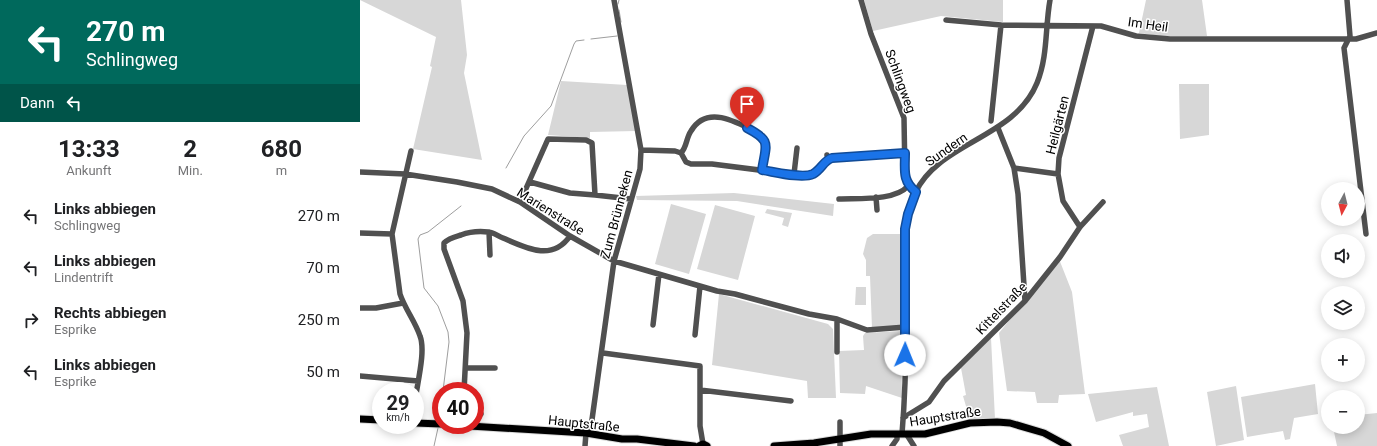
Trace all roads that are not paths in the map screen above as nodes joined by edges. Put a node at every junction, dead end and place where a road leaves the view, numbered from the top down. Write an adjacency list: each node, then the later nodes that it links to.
1 (614, 0): 14 (street, Zum Brünneken)
2 (861, 0): 17 (street, Schlingweg)
3 (1050, 0): 7 (street, Sundern)
4 (1348, 0): 10 (street)
5 (946, 20): 6 (street, Im Heil)
6 (1001, 24): 7 (street, Im Heil); 11 (street)
7 (1048, 26): 8 (street, Im Heil); 12 (street, Sundern)
8 (1094, 26): 10 (street, Im Heil); 23 (street, Heilgärten)
9 (1377, 33): 10 (street, Im Heil)
10 (1348, 39): 38 (street)
11 (991, 121)
12 (998, 128): 18 (street); 26 (street, Sundern)
13 (797, 148): 22 (street)
14 (641, 150): 16 (street); 29 (street, Zum Brünneken)
15 (411, 151): 21 (street)
16 (681, 153): 19 (street); 19 (street)
17 (905, 153): 22 (street); 25 (street, Schlingweg)
18 (1014, 168): 23 (street); 44 (street)
19 (762, 170): 22 (street)
20 (360, 172): 21 (street, Marienstraße)
21 (405, 174): 31 (street, Marienstraße); 37 (street)
22 (794, 174)
23 (1058, 174): 34 (street, Heilgärten)
24 (530, 182): 27 (street); 27 (street); 31 (street)
25 (908, 186): 26 (street); 28 (street)
26 (916, 192): 49 (street, Sundern)
27 (595, 195): 29 (street)
28 (876, 197): 30 (street); 33 (street)
29 (631, 199): 41 (street, Zum Brünneken)
30 (839, 199)
31 (520, 202): 39 (street, Marienstraße)
32 (1103, 202): 34 (street, Kittelstraße)
33 (877, 210)
34 (1080, 227): 44 (street, Kittelstraße)
35 (490, 232): 39 (street); 40 (street); 53 (street)
36 (360, 233): 37 (street)
37 (392, 234): 45 (street)
38 (1366, 234)
39 (570, 236): 41 (street, Marienstraße)
40 (490, 255)
41 (614, 261): 42 (street, Marienstraße); 52 (street, Zum Brünneken)
42 (659, 274): 43 (street, Marienstraße); 48 (street)
43 (700, 286): 47 (street, Marienstraße); 50 (street)
44 (1025, 301): 60 (street, Kittelstraße)
45 (403, 303): 46 (street); 56 (street)
46 (360, 308)
47 (837, 319): 49 (street, Marienstraße); 51 (street)
48 (653, 325)
49 (906, 327): 60 (street, Sundern)
50 (695, 335)
51 (837, 352)
52 (602, 353): 58 (street); 65 (street, Zum Brünneken)
53 (466, 368): 54 (street); 57 (street)
54 (495, 368)
55 (360, 376): 56 (street)
56 (418, 381)
57 (465, 382)
58 (700, 390): 59 (street); 68 (street)
59 (791, 401)
60 (903, 418): 66 (street, Sundern)
61 (360, 419): 62 (main road)
62 (372, 420)
63 (840, 422): 67 (street)
64 (484, 427): 65 (main road, Hauptstraße)
65 (588, 434): 69 (street, Zum Brünneken); 70 (main road, Hauptstraße)
66 (902, 435): 67 (main road, Hauptstraße); 72 (street, Sundern); 73 (street); 74 (main road, Hauptstraße)
67 (840, 442): 71 (main road, Hauptstraße)
68 (703, 445)
69 (585, 446)
70 (694, 446)
71 (774, 446)
72 (892, 446)
73 (914, 446)
74 (1068, 446)

